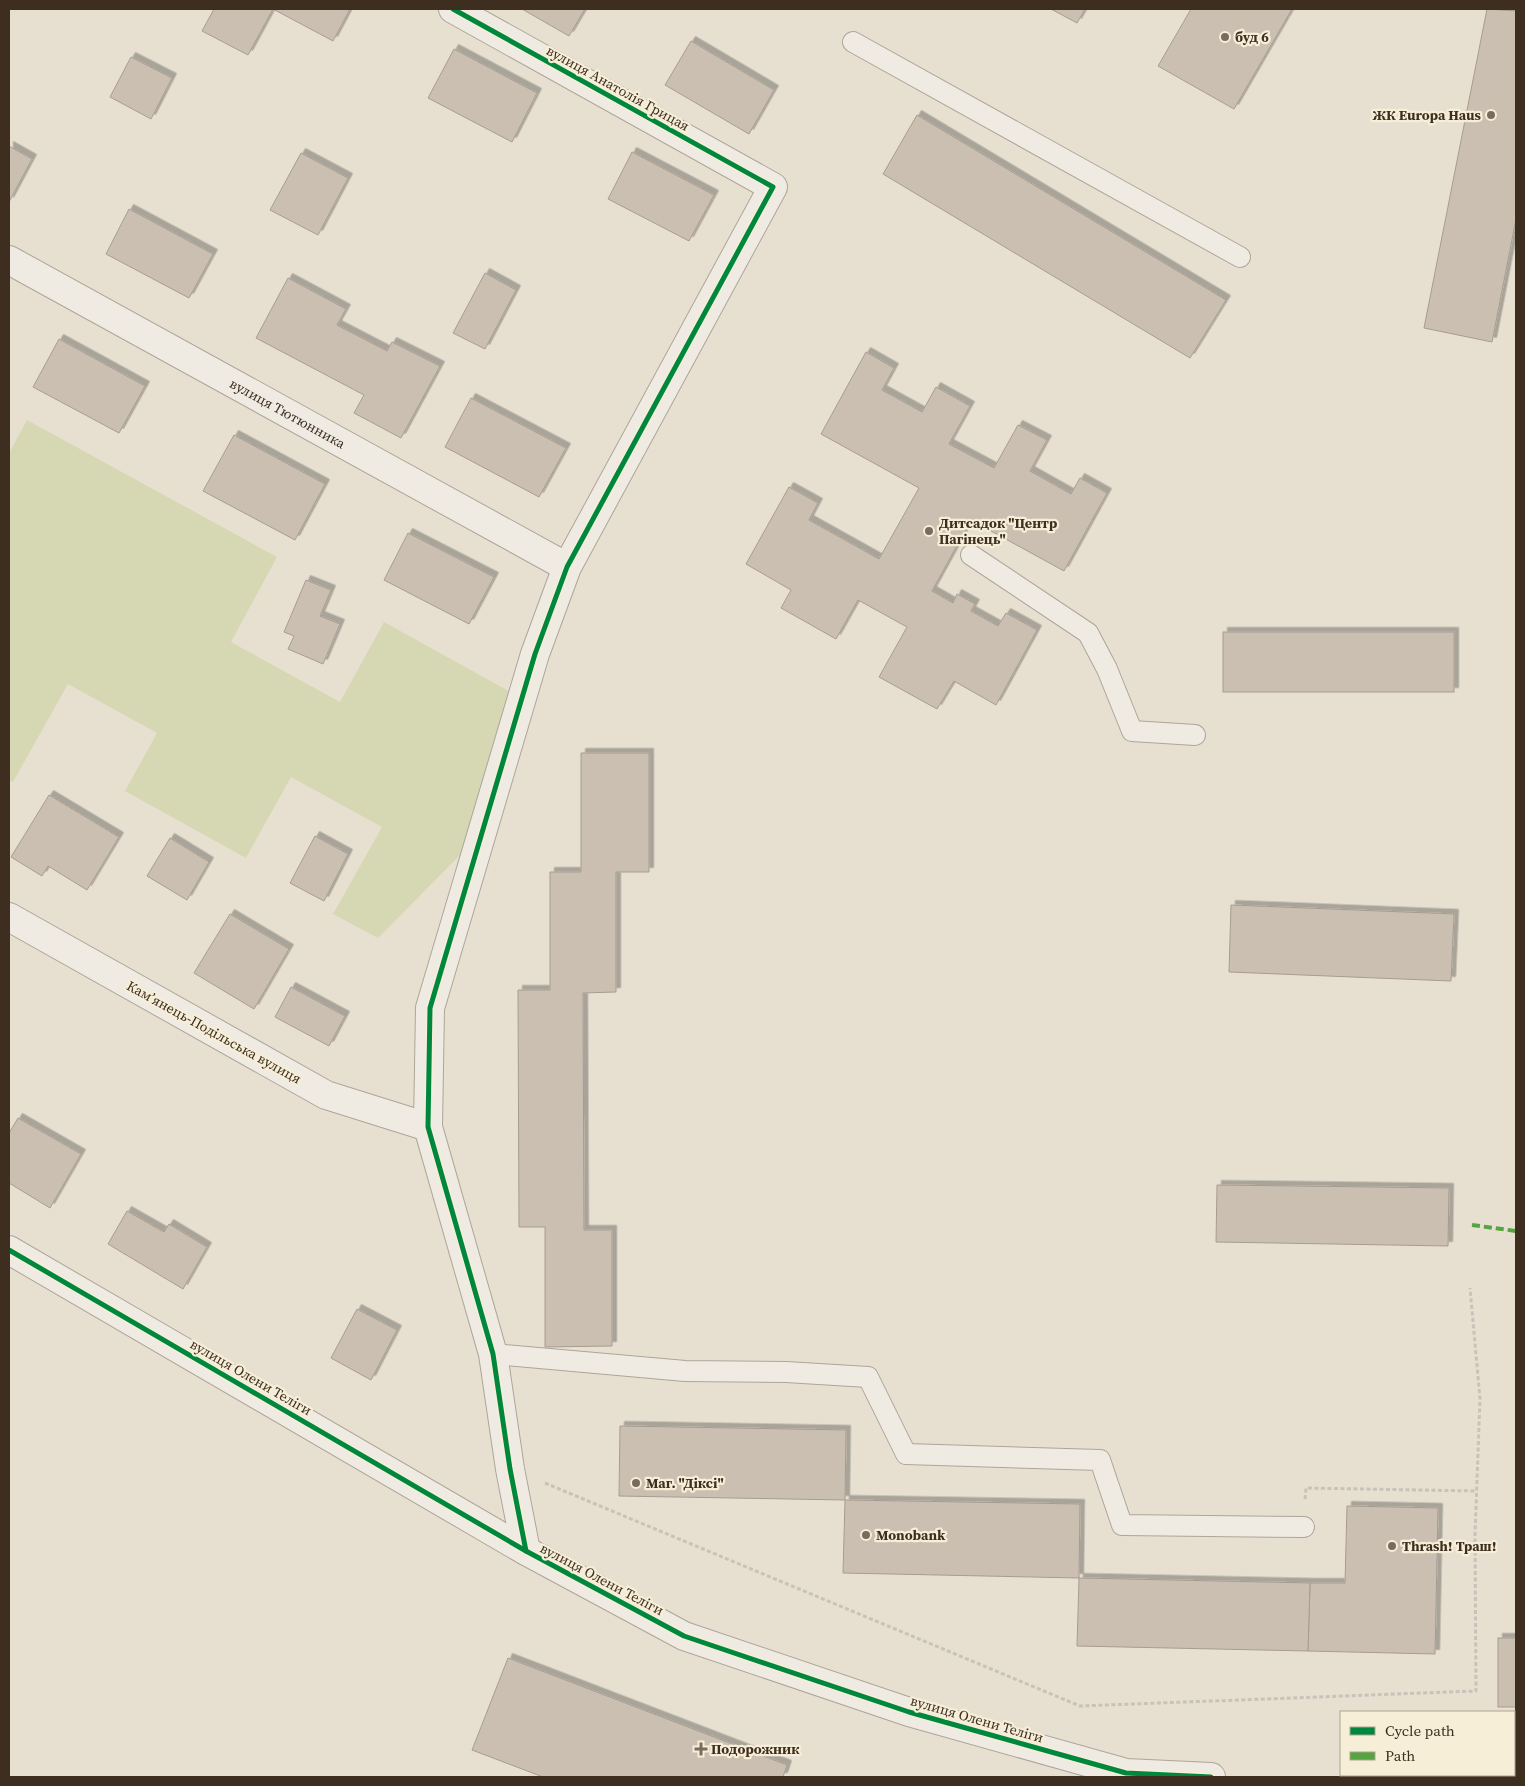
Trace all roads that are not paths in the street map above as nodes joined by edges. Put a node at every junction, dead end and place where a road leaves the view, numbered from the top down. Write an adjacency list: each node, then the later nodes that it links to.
1 (453, 9): 6 (street, вулиця Анатолія Грицая)
2 (853, 42): 3 (lane)
3 (1240, 257)
4 (9, 260): 6 (street, вулиця Тютюнника)
5 (971, 555): 7 (lane)
6 (567, 567): 9 (street)
7 (1195, 735)
8 (9, 917): 9 (street, Камʼянець-Подільська вулиця)
9 (428, 1127): 11 (street)
10 (9, 1250): 13 (street, вулиця Олени Теліги)
11 (493, 1354): 12 (lane); 13 (street)
12 (1304, 1526)
13 (526, 1551): 14 (street, вулиця Олени Теліги)
14 (1211, 1777)

